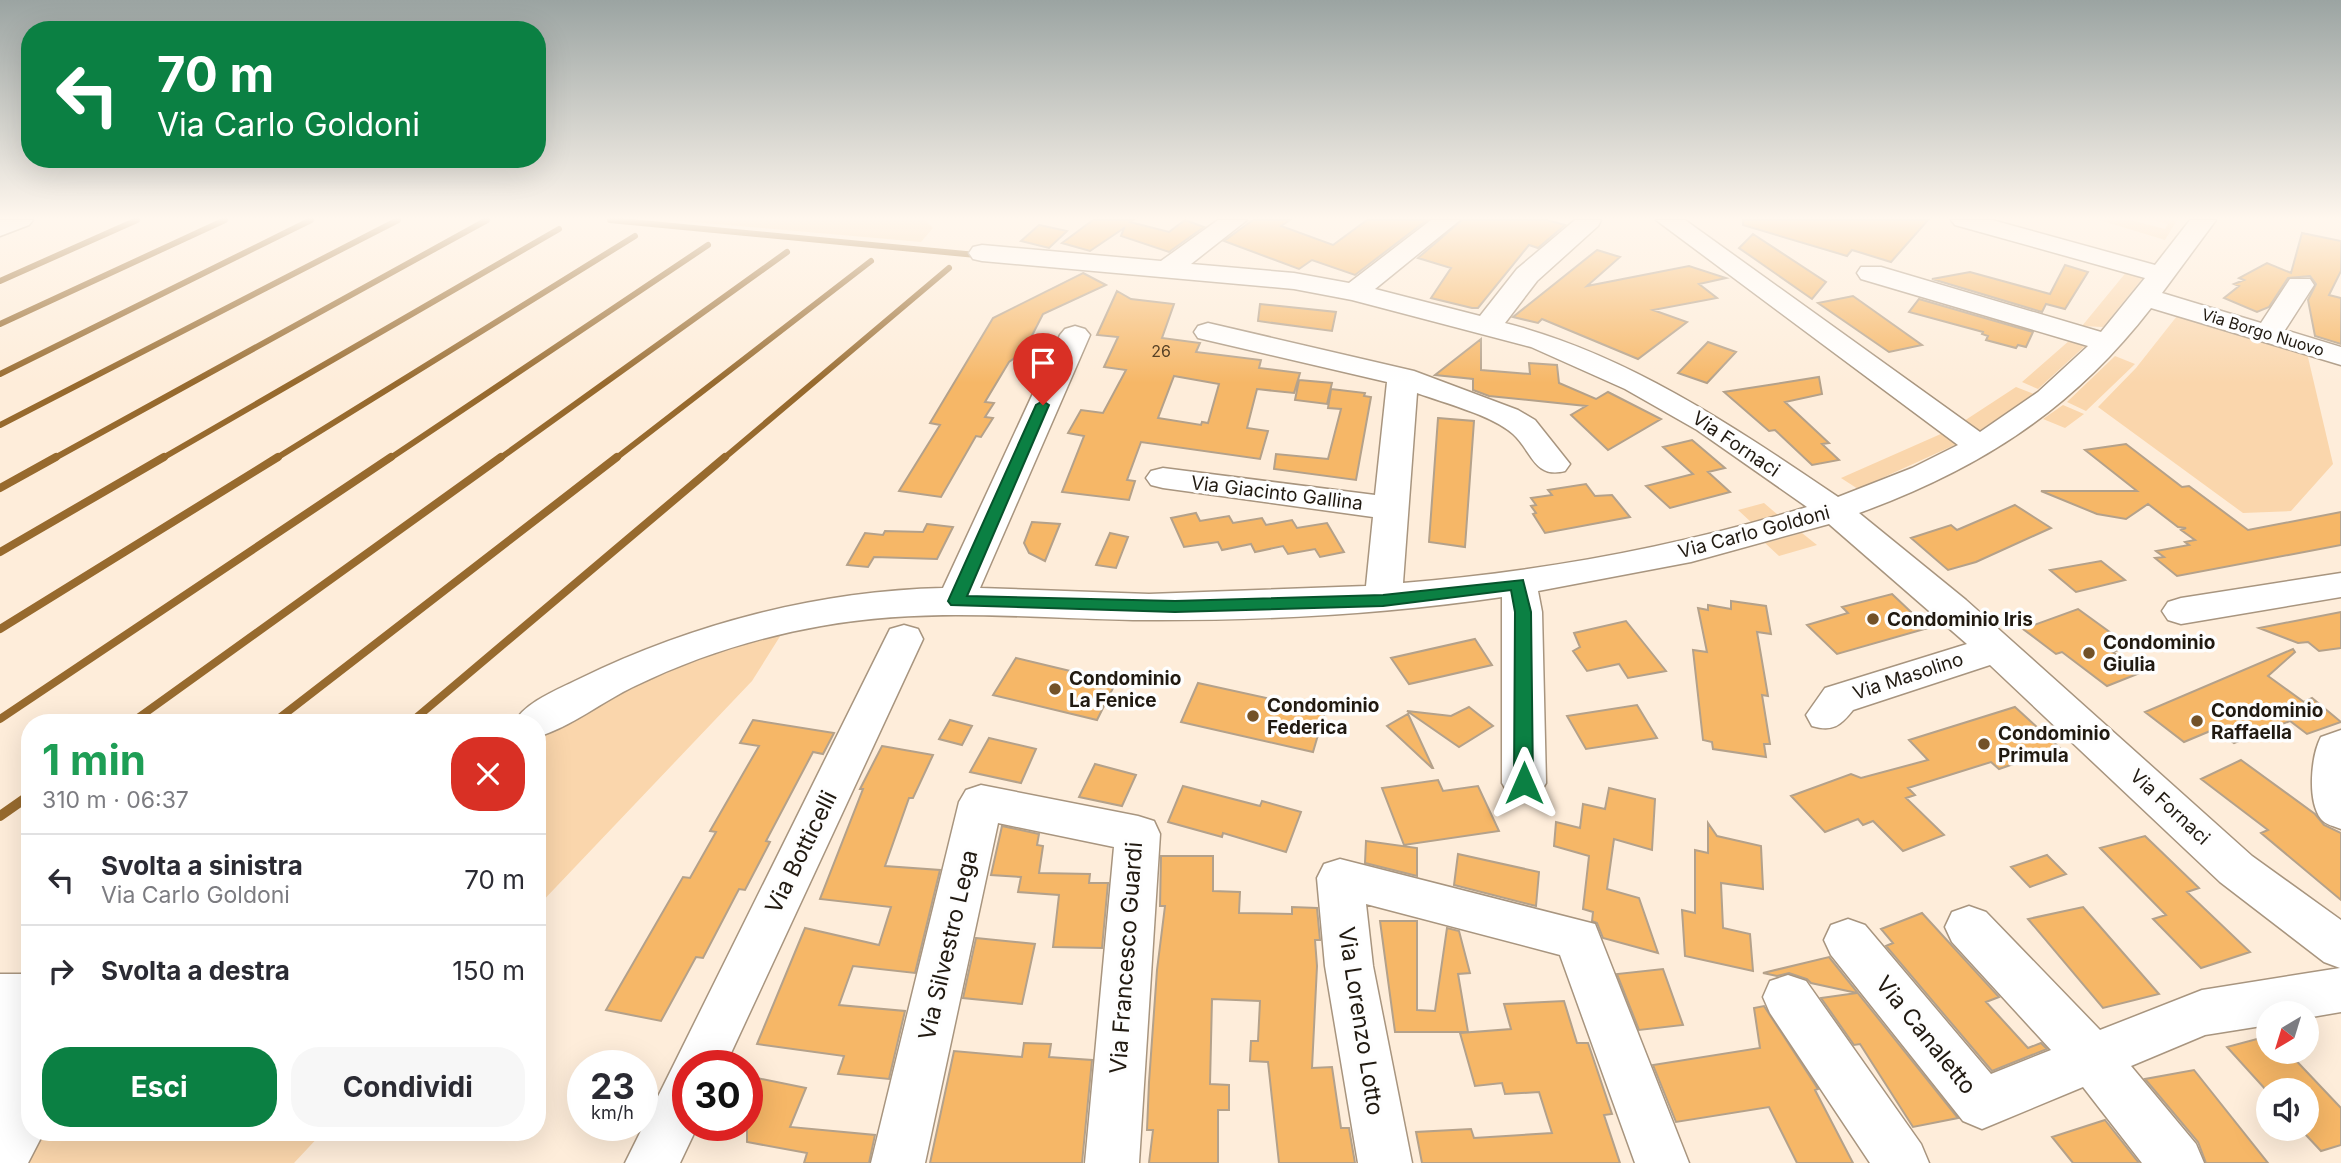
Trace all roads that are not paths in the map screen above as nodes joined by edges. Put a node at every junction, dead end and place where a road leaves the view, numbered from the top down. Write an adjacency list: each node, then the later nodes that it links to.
1 (1216, 274): 10 (street, Via Fornaci)
2 (1377, 274): 10 (street)
3 (1528, 274): 11 (street)
4 (1744, 274): 18 (street)
5 (1875, 274): 15 (street)
6 (2120, 274): 9 (street)
7 (2163, 274): 9 (street, Via Carlo Goldoni)
8 (2300, 285): 13 (street)
9 (2154, 286): 13 (street, Via Borgo Nuovo); 15 (street, Via Carlo Goldoni)
10 (1354, 292): 11 (street, Via Fornaci)
11 (1488, 325): 22 (street, Via Fornaci)
12 (1208, 332): 17 (street)
13 (2269, 334): 16 (street, Via Borgo Nuovo)
14 (1075, 335): 26 (street)
15 (2108, 342): 18 (street, Via Carlo Goldoni)
16 (2341, 356)
17 (1404, 377): 19 (street); 21 (street, Via Giacinto Gallina)
18 (1978, 445): 22 (street, Via Carlo Goldoni)
19 (1553, 464)
20 (1163, 478): 21 (street, Via Giacinto Gallina)
21 (1391, 508): 25 (street, Via Giacinto Gallina)
22 (1835, 511): 23 (street, Via Carlo Goldoni); 29 (street, Via Fornaci)
23 (1518, 584): 25 (street, Via Carlo Goldoni); 33 (street)
24 (2341, 585): 27 (street)
25 (1383, 600): 26 (street, Via Carlo Goldoni)
26 (956, 601): 30 (street, Via Carlo Goldoni)
27 (2181, 611)
28 (904, 639): 45 (street, Via Botticelli)
29 (1997, 649): 31 (street, Via Masolino); 37 (street, Via Fornaci)
30 (546, 715)
31 (1826, 715)
32 (2341, 746): 34 (street)
33 (1524, 783)
34 (2341, 811)
35 (1056, 817): 53 (street, Via Silvestro Lega); 54 (street, Via Francesco Guardi)
36 (1969, 926): 46 (street)
37 (2332, 929)
38 (1848, 940): 46 (street, Via Canaletto)
39 (2341, 990): 46 (street)
40 (0, 996): 41 (street)
41 (21, 997)
42 (1788, 997): 57 (street)
43 (21, 1034): 44 (street)
44 (0, 1044)
45 (706, 1050)
46 (2091, 1058): 58 (street)
47 (21, 1073): 48 (street)
48 (0, 1089)
49 (21, 1121): 51 (street)
50 (672, 1121): 52 (street)
51 (1, 1163)
52 (652, 1163)
53 (898, 1163)
54 (1112, 1163)
55 (1385, 1163): 56 (street, Via Lorenzo Lotto)
56 (1662, 1163)
57 (1902, 1163)
58 (2177, 1163)

